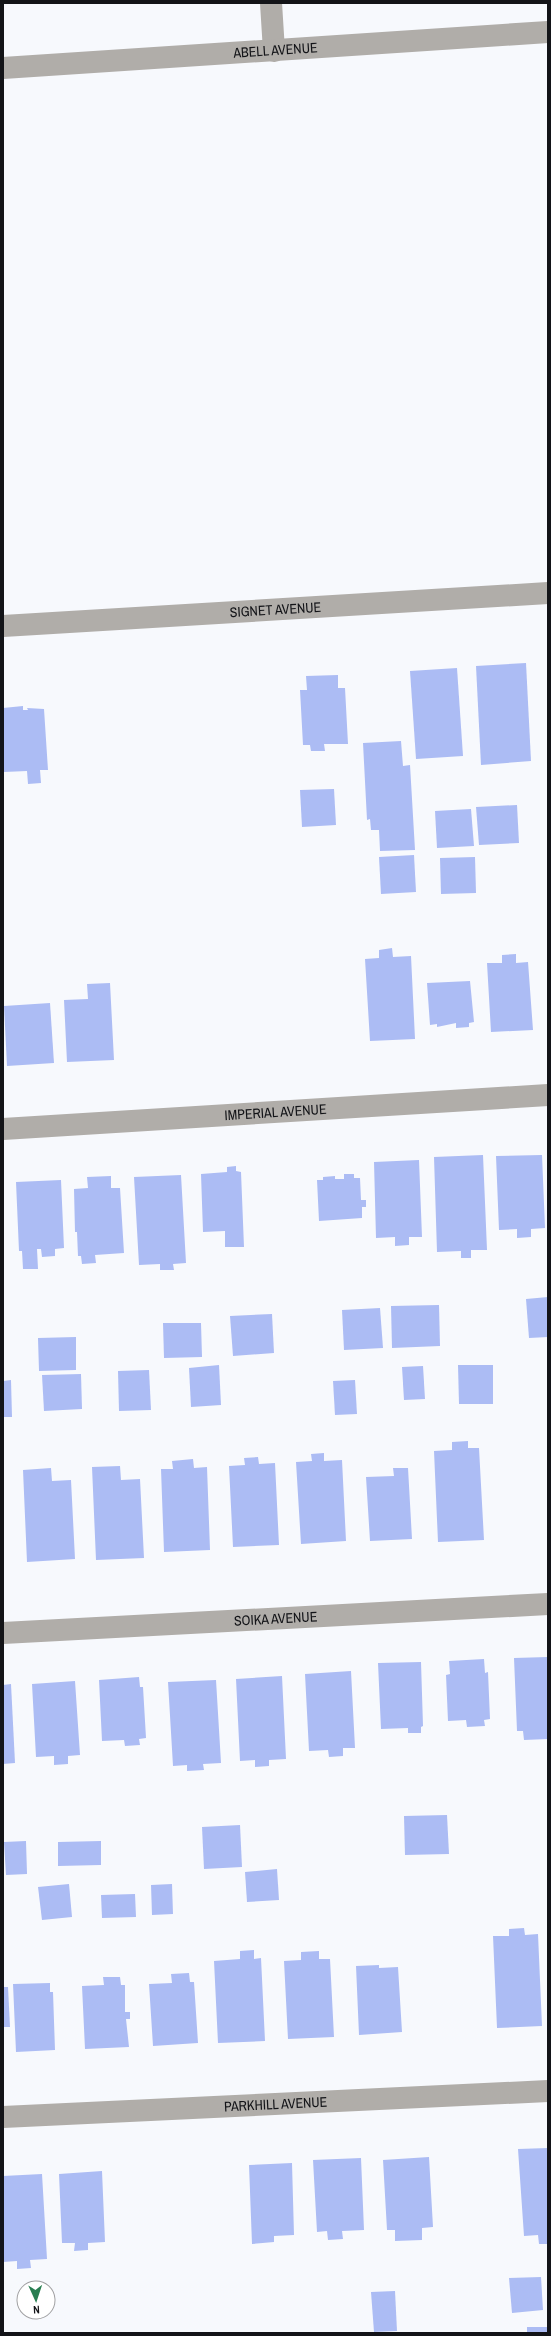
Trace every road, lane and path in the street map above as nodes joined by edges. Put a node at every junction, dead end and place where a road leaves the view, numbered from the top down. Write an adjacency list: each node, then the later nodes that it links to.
1 (271, 3): 3 (street)
2 (548, 32): 3 (street, ABELL AVENUE)
3 (274, 51): 4 (street, ABELL AVENUE)
4 (3, 68)
5 (548, 594): 6 (street, SIGNET AVENUE)
6 (3, 626)
7 (548, 1095): 8 (street, IMPERIAL AVENUE)
8 (3, 1129)
9 (548, 1604): 10 (street, SOIKA AVENUE)
10 (3, 1633)
11 (548, 2091): 12 (street, PARKHILL AVENUE)
12 (3, 2117)

